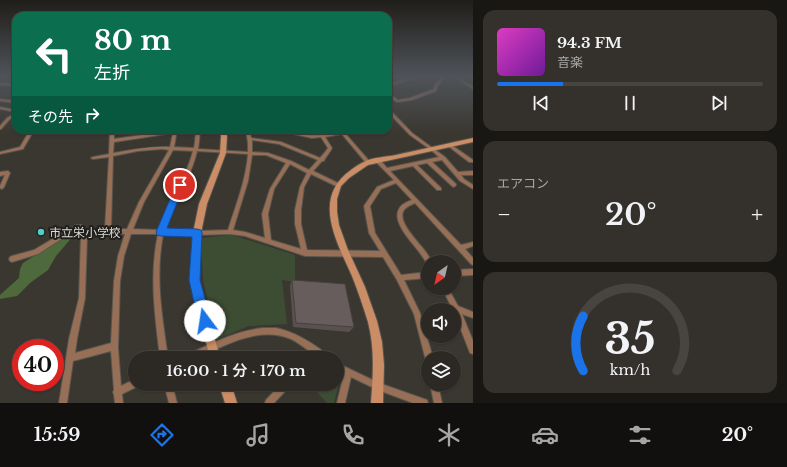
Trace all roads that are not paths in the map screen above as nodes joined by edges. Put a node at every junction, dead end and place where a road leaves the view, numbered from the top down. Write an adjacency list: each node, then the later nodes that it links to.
1 (420, 96): 2 (street)
2 (392, 97)
3 (0, 100): 4 (street)
4 (12, 102)
5 (0, 108): 6 (street)
6 (12, 110)
7 (392, 114): 28 (street)
8 (12, 116): 9 (street)
9 (0, 128)
10 (30, 134): 31 (street)
11 (112, 134): 24 (street)
12 (152, 134): 24 (street)
13 (174, 134): 26 (street)
14 (198, 134): 27 (street)
15 (223, 134): 29 (street)
16 (249, 134): 22 (street)
17 (296, 134): 20 (street)
18 (332, 134): 21 (street)
19 (343, 134): 40 (street)
20 (300, 135): 21 (street)
21 (324, 136): 35 (street)
22 (250, 139): 30 (street); 35 (street)
23 (473, 140): 25 (street)
24 (112, 141): 32 (street)
25 (449, 145): 28 (street); 38 (street)
26 (172, 148): 27 (street); 32 (street); 55 (street)
27 (196, 149): 29 (street); 56 (street)
28 (432, 149): 34 (street); 36 (street)
29 (223, 151): 30 (street); 58 (street)
30 (250, 152): 39 (street); 57 (street)
31 (0, 153)
32 (111, 155): 33 (street); 54 (street)
33 (93, 158)
34 (443, 158): 37 (street); 46 (street)
35 (322, 160): 43 (street)
36 (378, 161): 40 (street); 42 (street)
37 (428, 161): 41 (street); 48 (street)
38 (471, 161)
39 (289, 162): 43 (street); 60 (street)
40 (368, 163): 49 (street)
41 (414, 164): 42 (street); 52 (street)
42 (386, 170): 47 (street)
43 (310, 172): 49 (street); 63 (street)
44 (473, 173): 46 (street)
45 (0, 174): 50 (street)
46 (457, 174): 51 (street)
47 (397, 181): 53 (street); 65 (street)
48 (454, 185)
49 (338, 186): 64 (street)
50 (2, 187)
51 (473, 187)
52 (439, 189)
53 (415, 201): 62 (street); 66 (street)
54 (108, 231): 55 (street); 59 (street)
55 (129, 231): 56 (street); 76 (street)
56 (161, 232): 58 (street); 80 (street)
57 (230, 232): 58 (street); 60 (street)
58 (197, 233): 77 (street)
59 (84, 234): 67 (street); 84 (street)
60 (268, 241): 63 (street)
61 (473, 244): 62 (street)
62 (460, 248): 68 (street)
63 (305, 253): 64 (street)
64 (346, 253): 65 (street); 87 (street)
65 (384, 254): 72 (street)
66 (424, 255)
67 (12, 259)
68 (473, 262)
69 (473, 272): 70 (street)
70 (461, 273)
71 (421, 276): 72 (street)
72 (399, 278): 83 (street)
73 (461, 311): 74 (street)
74 (473, 315)
75 (461, 321): 79 (street)
76 (114, 346): 84 (street); 93 (street)
77 (212, 348): 78 (street); 81 (street); 82 (street)
78 (315, 350)
79 (473, 350)
80 (163, 351)
81 (205, 351)
82 (213, 351)
83 (427, 351)
84 (70, 358): 95 (street)
85 (344, 370): 86 (street)
86 (348, 372): 87 (street); 100 (street)
87 (378, 386): 94 (street); 101 (street)
88 (128, 387): 93 (street)
89 (170, 391): 97 (street)
90 (227, 391): 98 (street)
91 (280, 391): 99 (street)
92 (435, 391): 103 (street)
93 (117, 392): 96 (street)
94 (414, 401): 102 (street)
95 (63, 403)
96 (119, 403)
97 (173, 403)
98 (231, 403)
99 (269, 403)
100 (341, 403)
101 (377, 403)
102 (424, 403)
103 (438, 403)

